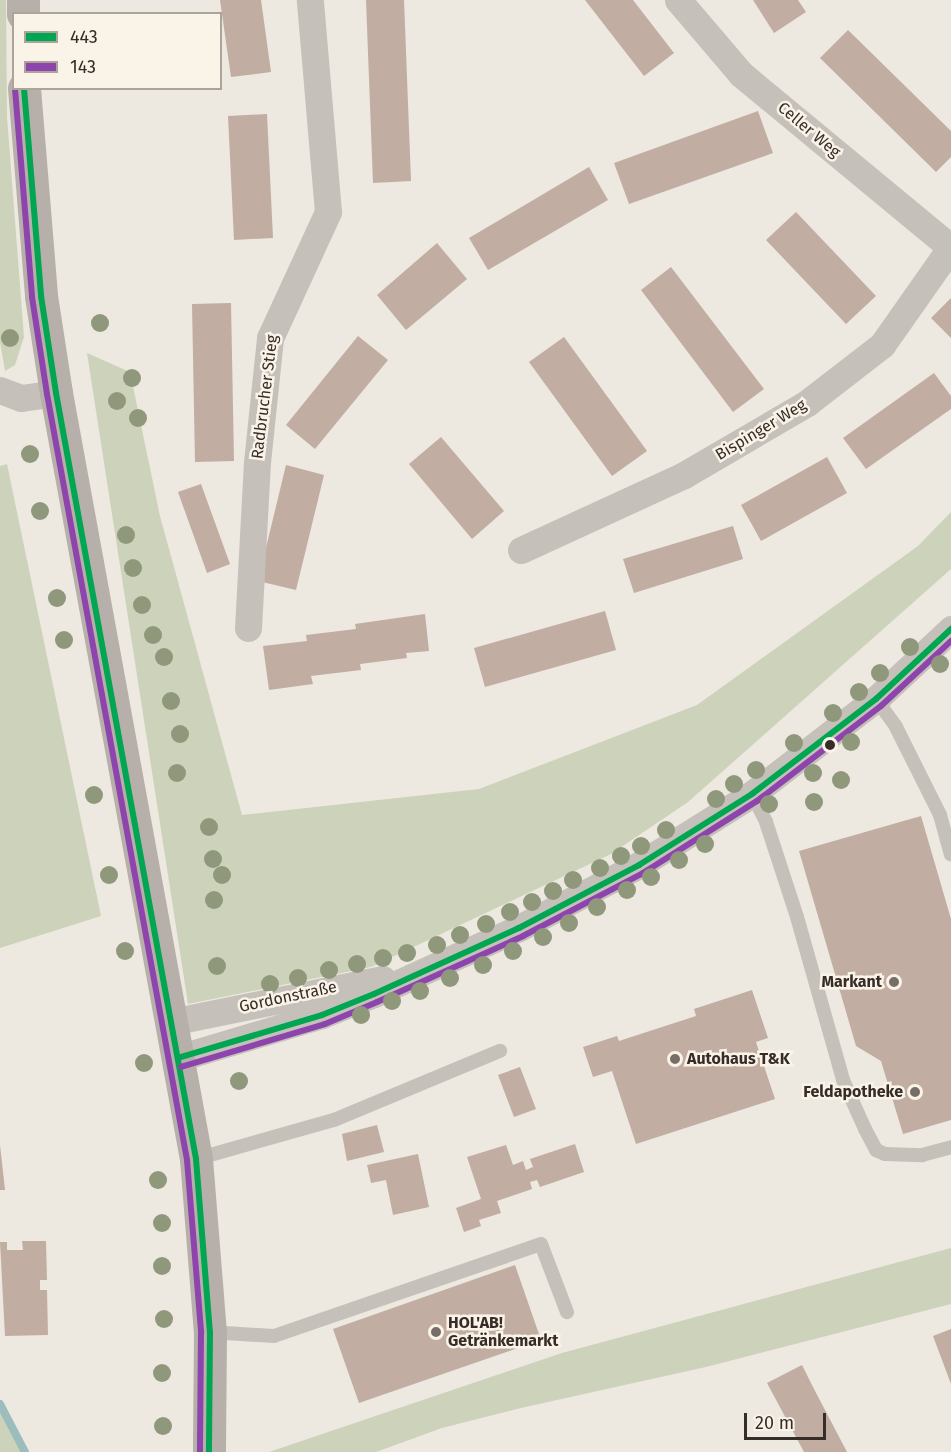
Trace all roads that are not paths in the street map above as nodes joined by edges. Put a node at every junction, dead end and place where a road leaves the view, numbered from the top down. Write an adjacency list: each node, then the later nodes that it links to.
1 (310, 0): 8 (street, Radbrucher Stieg)
2 (678, 0): 4 (street, Celler Weg)
3 (24, 90): 6 (main road)
4 (951, 248): 7 (street, Bispinger Weg)
5 (0, 390): 6 (street)
6 (56, 393): 14 (main road)
7 (521, 550)
8 (248, 628)
9 (951, 629): 10 (street, Gordonstraße)
10 (876, 699): 11 (street, Gordonstraße); 12 (lane)
11 (752, 794): 13 (street, Gordonstraße); 17 (lane)
12 (951, 855)
13 (405, 977): 14 (street, Gordonstraße); 16 (street, Gordonstraße)
14 (171, 1022): 16 (main road)
15 (500, 1051): 18 (lane)
16 (178, 1058): 18 (main road)
17 (951, 1147)
18 (196, 1159): 20 (main road)
19 (567, 1312): 20 (lane)
20 (210, 1332): 21 (main road)
21 (209, 1452)

